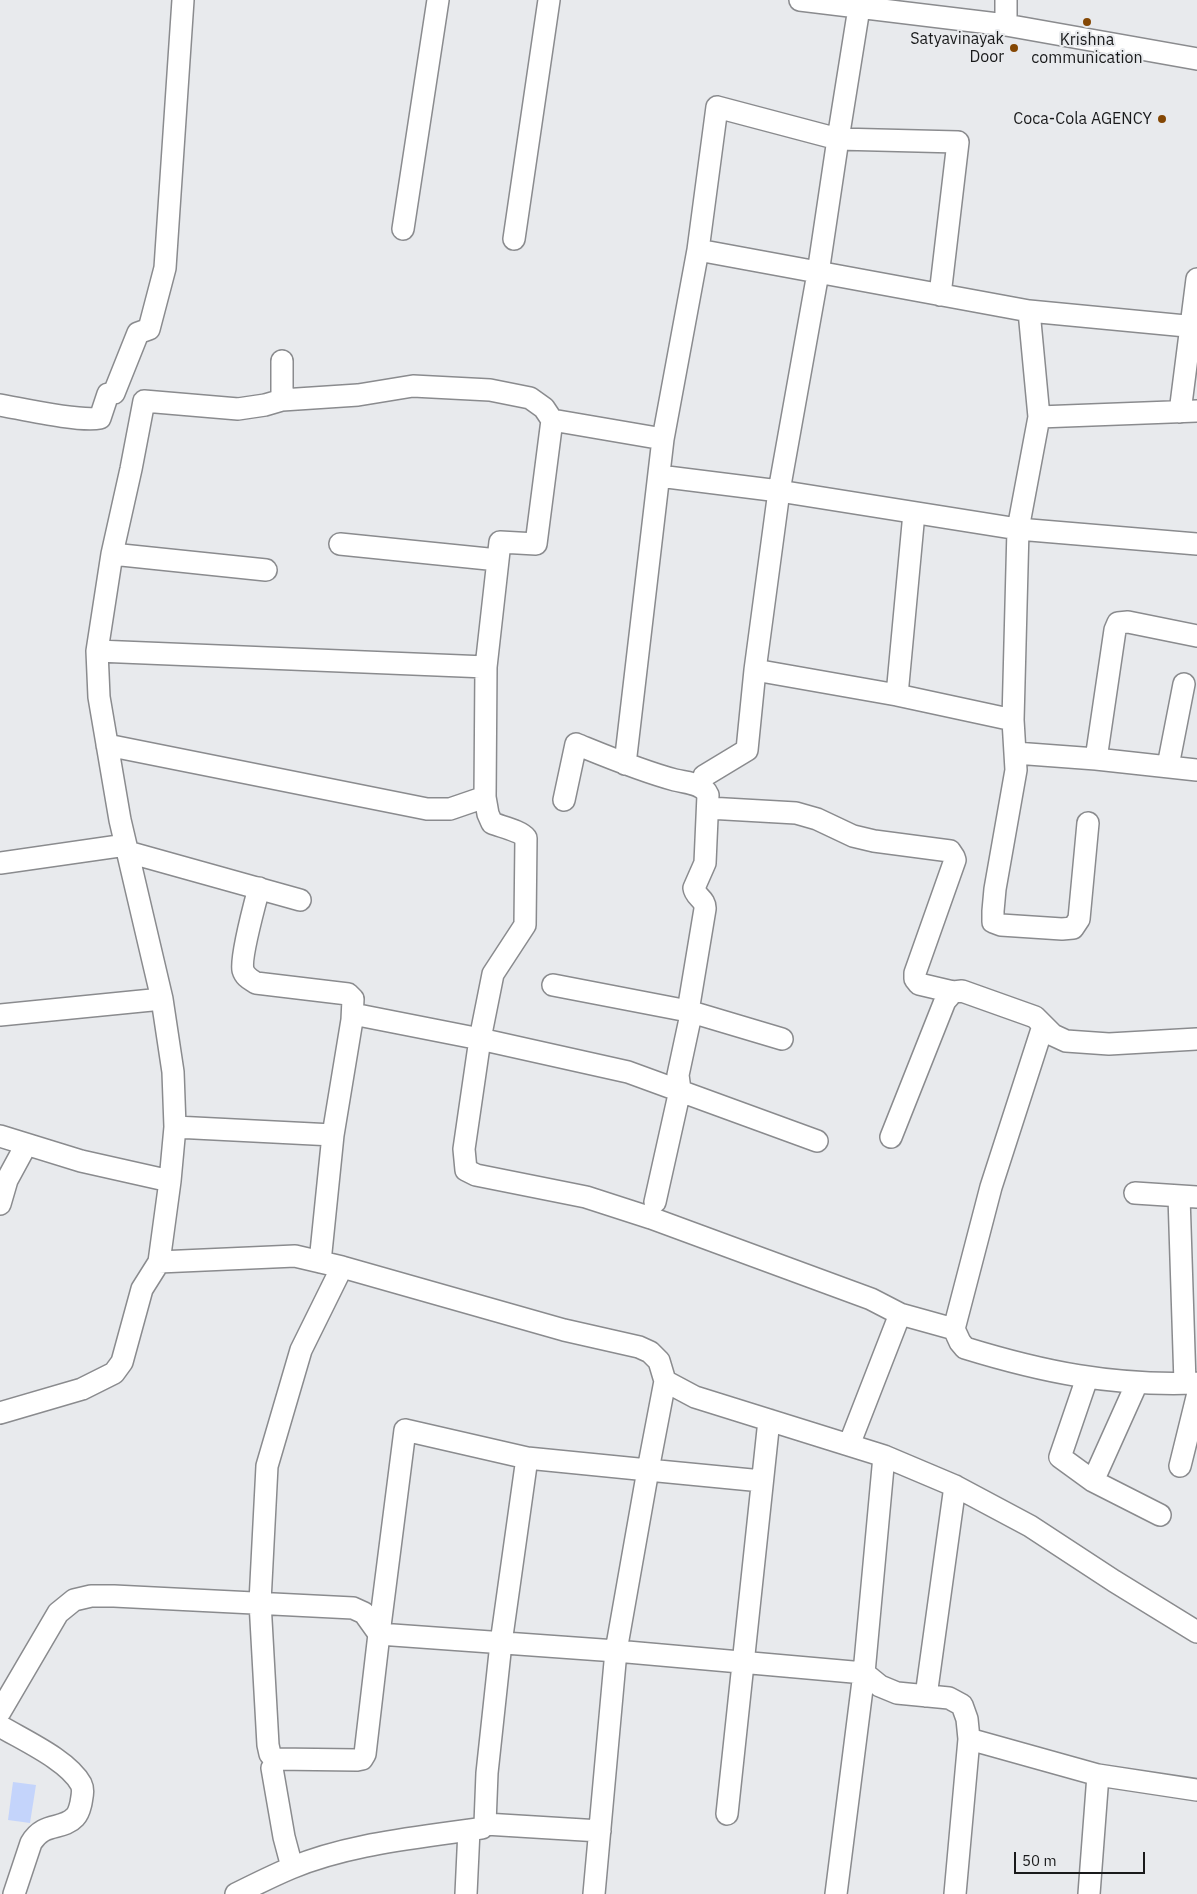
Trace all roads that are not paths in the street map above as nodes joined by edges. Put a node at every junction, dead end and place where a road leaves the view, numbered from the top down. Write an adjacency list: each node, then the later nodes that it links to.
1 (183, 0): 21 (street)
2 (438, 0): 10 (street)
3 (549, 0): 11 (street)
4 (800, 0): 6 (street)
5 (1006, 0): 7 (street)
6 (859, 8): 7 (street); 9 (street)
7 (1006, 26): 8 (street)
8 (1197, 59)
9 (838, 139): 12 (street); 13 (street); 15 (street)
10 (403, 229)
11 (514, 239)
12 (698, 250): 13 (street); 25 (street)
13 (818, 273): 15 (street); 27 (street)
14 (1197, 278): 16 (street)
15 (940, 294): 17 (street)
16 (1196, 305): 18 (street)
17 (1029, 311): 18 (street); 23 (street)
18 (1194, 327): 22 (street)
19 (282, 361): 20 (street)
20 (282, 400): 24 (street); 32 (street)
21 (0, 405)
22 (1188, 412): 23 (street)
23 (1039, 417): 29 (street)
24 (552, 420): 25 (street); 33 (street)
25 (663, 440): 26 (street)
26 (659, 476): 27 (street); 45 (street)
27 (779, 491): 28 (street); 38 (street)
28 (914, 512): 29 (street); 40 (street)
29 (1018, 529): 31 (street); 41 (street)
30 (340, 544): 33 (street)
31 (1197, 544)
32 (112, 554): 34 (street); 36 (street)
33 (498, 560): 37 (street)
34 (266, 570)
35 (1197, 636): 44 (street)
36 (97, 651): 37 (street); 42 (street)
37 (486, 667): 49 (street)
38 (755, 670): 40 (street); 48 (street)
39 (1184, 684): 46 (street)
40 (897, 695): 41 (street)
41 (1013, 720): 43 (street)
42 (107, 745): 49 (street); 53 (street)
43 (1015, 753): 44 (street); 52 (street)
44 (1096, 758): 46 (street)
45 (625, 764): 50 (street); 51 (street)
46 (1168, 766): 47 (street)
47 (1197, 770)
48 (704, 776)
49 (485, 797): 65 (street)
50 (564, 800)
51 (708, 808): 58 (street); 60 (street)
52 (1088, 823)
53 (127, 848): 54 (street); 55 (street); 59 (street)
54 (0, 863)
55 (259, 888): 56 (street); 61 (street)
56 (300, 900)
57 (553, 985): 60 (street)
58 (953, 992): 63 (street); 71 (street)
59 (162, 999): 62 (street); 68 (street)
60 (688, 1011): 66 (street); 67 (street)
61 (353, 1014): 65 (street); 70 (street)
62 (0, 1015)
63 (1043, 1026): 64 (street); 83 (street)
64 (1197, 1038)
65 (480, 1039): 67 (street); 82 (street)
66 (782, 1039)
67 (680, 1090): 72 (street); 77 (street)
68 (175, 1127): 70 (street); 74 (street)
69 (0, 1136): 73 (street)
70 (333, 1136): 80 (street)
71 (892, 1137)
72 (817, 1141)
73 (26, 1145): 74 (street); 78 (street)
74 (170, 1181): 79 (street)
75 (1135, 1193): 76 (street)
76 (1188, 1197): 84 (street)
77 (655, 1202)
78 (0, 1204)
79 (159, 1262): 80 (street); 89 (street)
80 (320, 1262): 81 (street)
81 (342, 1267): 86 (street); 100 (street)
82 (900, 1314): 83 (street); 91 (street)
83 (954, 1329): 85 (street)
84 (1191, 1352): 88 (street)
85 (1087, 1378): 87 (street); 97 (street)
86 (664, 1381): 90 (street); 95 (street)
87 (1137, 1383): 88 (street); 97 (street)
88 (1193, 1388): 94 (street)
89 (0, 1413)
90 (769, 1420): 91 (street); 96 (street)
91 (849, 1446): 92 (street)
92 (884, 1456): 98 (street); 106 (street)
93 (527, 1458): 95 (street); 102 (street); 103 (street)
94 (1180, 1466)
95 (648, 1470): 96 (street); 104 (street)
96 (762, 1481): 105 (street)
97 (1093, 1481): 99 (street)
98 (954, 1486): 101 (street); 107 (street)
99 (1160, 1515)
100 (260, 1602): 102 (street); 102 (street); 108 (street)
101 (1197, 1632)
102 (379, 1634): 103 (street)
103 (501, 1642): 104 (street); 115 (street)
104 (616, 1651): 105 (street); 116 (street)
105 (742, 1662): 106 (street); 114 (street)
106 (864, 1673): 107 (street); 122 (street)
107 (926, 1696): 110 (street)
108 (0, 1712)
109 (0, 1726): 118 (street)
110 (969, 1739): 112 (street); 123 (street)
111 (272, 1768): 117 (street)
112 (1098, 1775): 113 (street); 124 (street)
113 (1197, 1790)
114 (727, 1814)
115 (477, 1827): 116 (street); 117 (street); 120 (street)
116 (600, 1831): 121 (street)
117 (292, 1868): 119 (street)
118 (14, 1894)
119 (236, 1894)
120 (466, 1894)
121 (594, 1894)
122 (836, 1894)
123 (955, 1894)
124 (1089, 1894)

